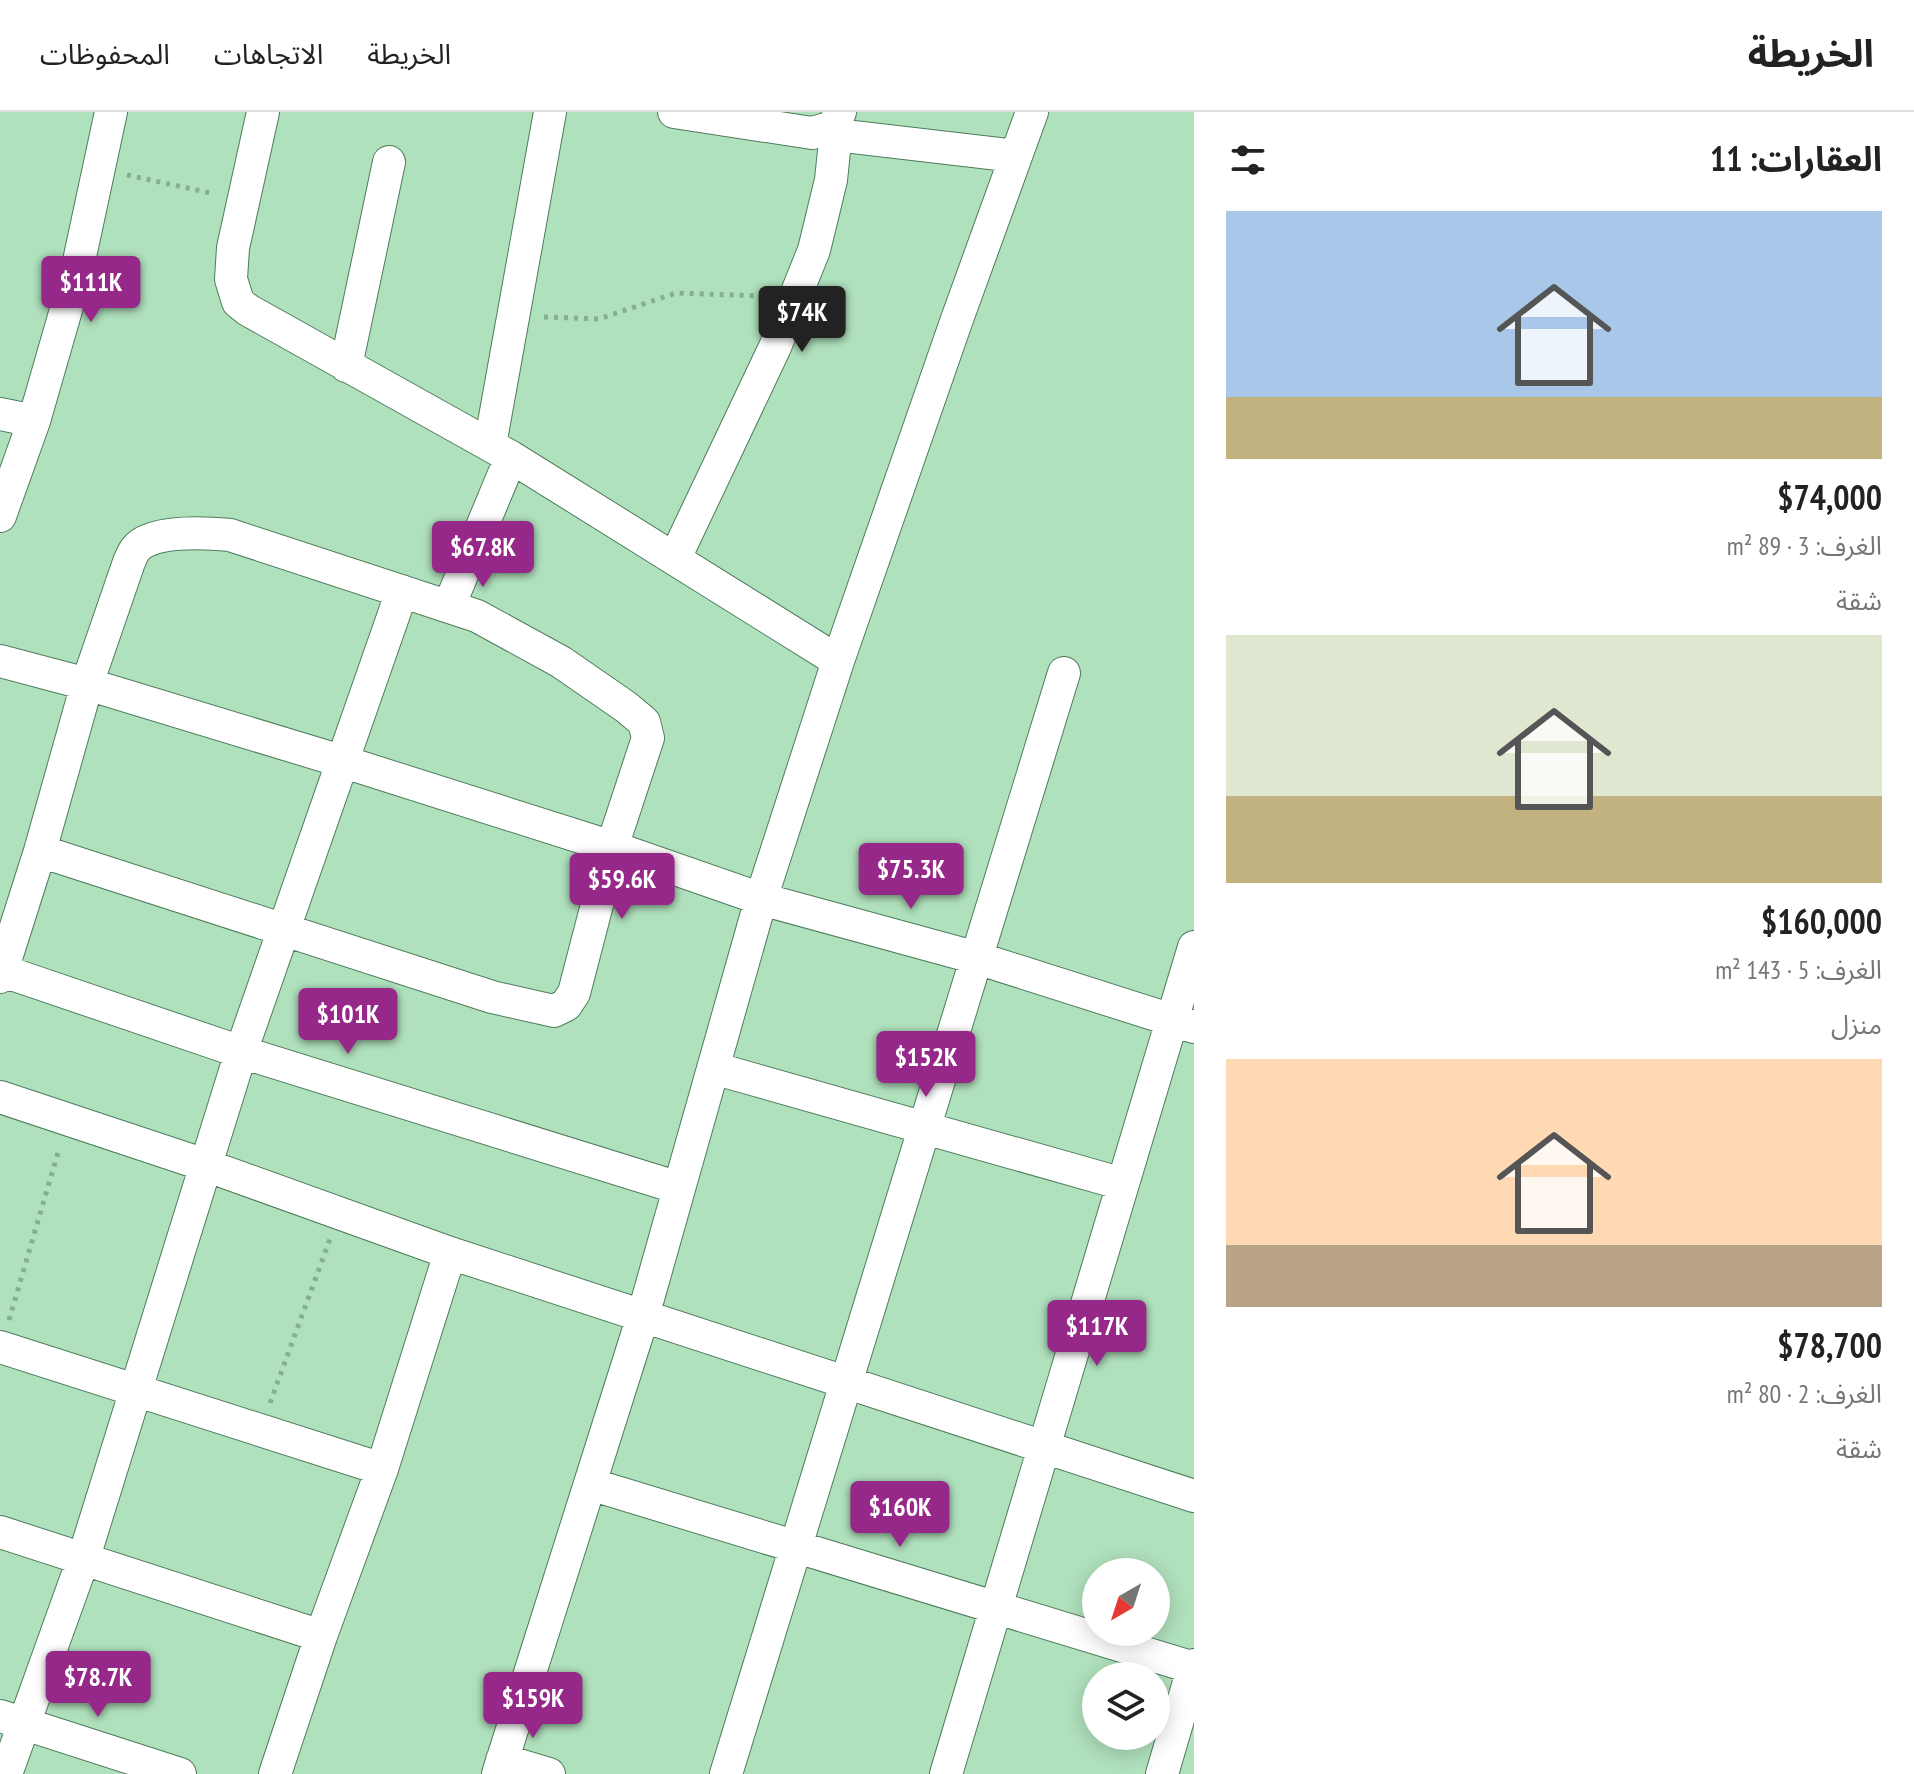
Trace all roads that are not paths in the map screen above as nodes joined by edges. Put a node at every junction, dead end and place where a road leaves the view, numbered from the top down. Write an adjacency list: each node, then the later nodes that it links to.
1 (111, 112): 11 (street)
2 (263, 112): 9 (street)
3 (550, 112): 12 (street)
4 (674, 112): 6 (street)
5 (1032, 112): 7 (street)
6 (838, 123): 7 (street); 14 (street)
7 (1016, 156): 18 (street)
8 (389, 162): 9 (street)
9 (346, 366): 12 (street)
10 (0, 414): 11 (street)
11 (34, 421): 13 (street)
12 (501, 451): 14 (street); 16 (street)
13 (0, 516)
14 (675, 558): 18 (street)
15 (402, 591): 16 (street); 20 (street); 21 (street)
16 (449, 606): 22 (street)
17 (0, 661): 20 (street)
18 (838, 661): 24 (street)
19 (1064, 673): 27 (street)
20 (87, 684): 21 (street); 23 (street)
21 (341, 761): 22 (street); 25 (street)
22 (612, 847): 24 (street); 25 (street)
23 (40, 851): 25 (street); 28 (street)
24 (761, 899): 27 (street); 31 (street)
25 (284, 931): 30 (street)
26 (1194, 947): 29 (street)
27 (977, 958): 29 (street); 33 (street)
28 (1, 973): 30 (street)
29 (1183, 1024): 35 (street)
30 (241, 1052): 34 (street); 36 (street)
31 (713, 1068): 33 (street); 36 (street)
32 (0, 1097): 34 (street)
33 (925, 1128): 35 (street); 40 (street)
34 (205, 1165): 37 (street); 41 (street)
35 (1123, 1184): 42 (street)
36 (679, 1188): 38 (street)
37 (450, 1253): 38 (street); 43 (street)
38 (643, 1316): 40 (street); 44 (street)
39 (0, 1348): 41 (street)
40 (847, 1383): 42 (street); 47 (street)
41 (134, 1390): 43 (street); 48 (street)
42 (1044, 1447): 45 (street); 49 (street)
43 (382, 1469): 50 (street)
44 (590, 1484): 47 (street); 53 (street)
45 (1194, 1496)
46 (0, 1532): 48 (street)
47 (796, 1547): 49 (street); 58 (street)
48 (84, 1557): 50 (street); 52 (street)
49 (996, 1608): 51 (street); 59 (street)
50 (321, 1636): 56 (street)
51 (1194, 1667): 60 (street)
52 (11, 1720): 54 (street); 55 (street)
53 (500, 1767): 57 (street)
54 (6, 1774)
55 (180, 1774)
56 (275, 1774)
57 (549, 1774)
58 (726, 1774)
59 (946, 1774)
60 (1162, 1774)

